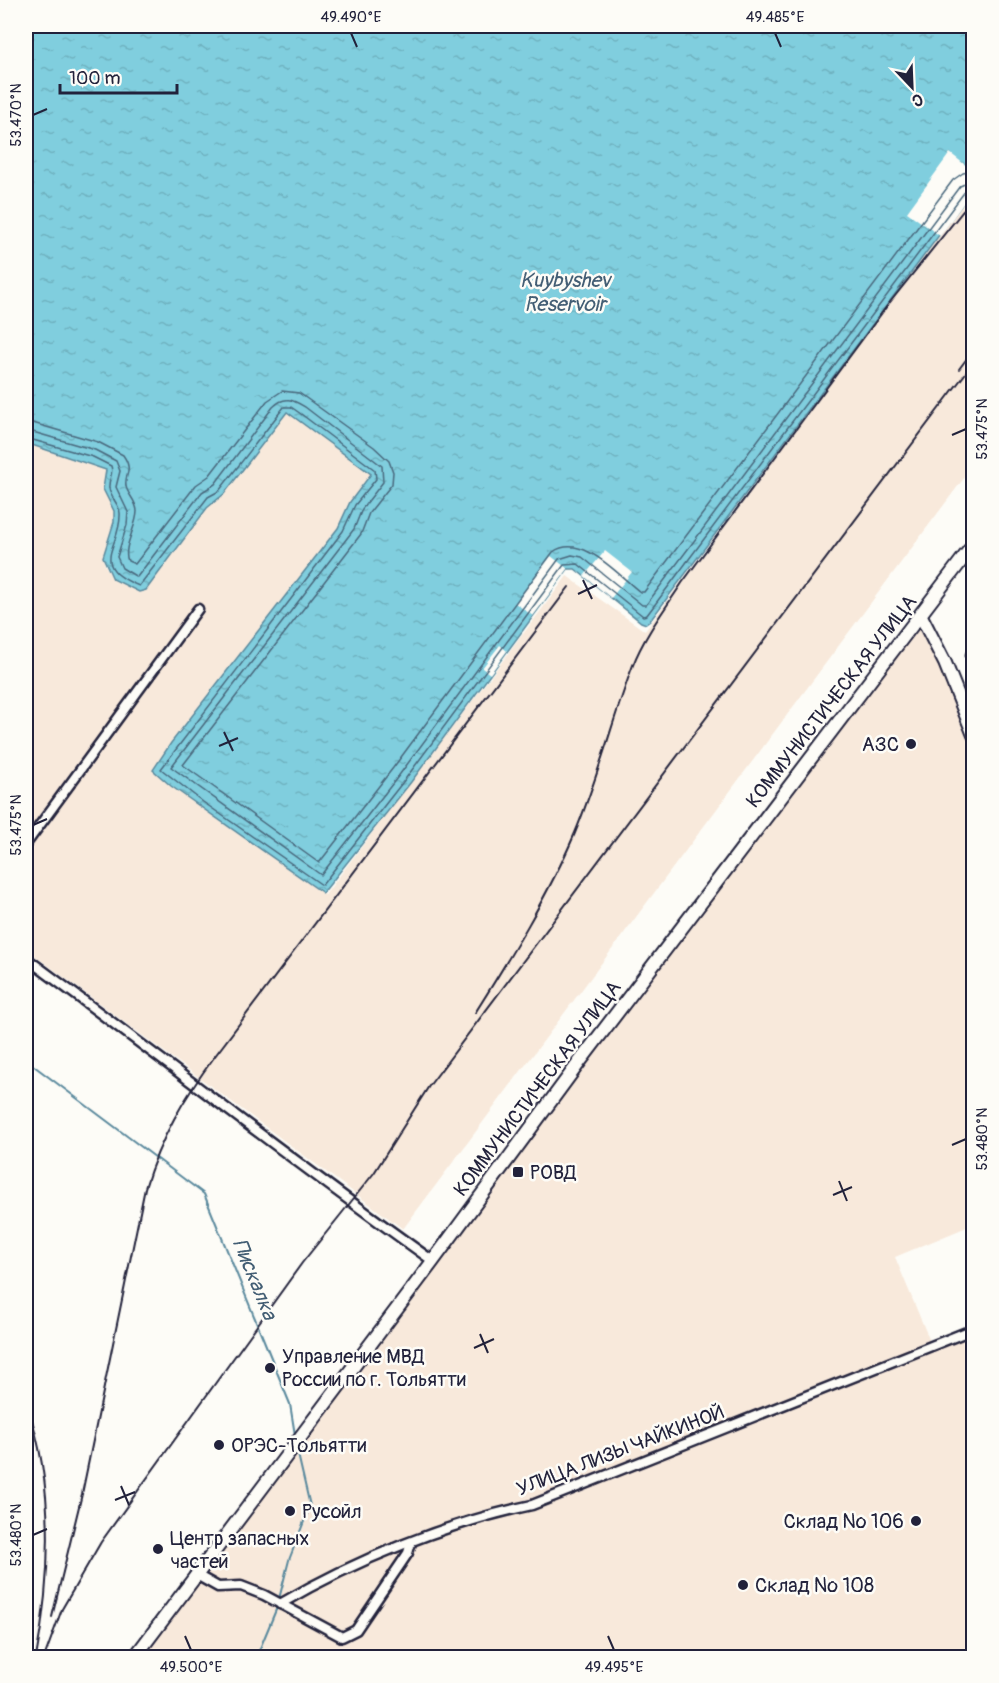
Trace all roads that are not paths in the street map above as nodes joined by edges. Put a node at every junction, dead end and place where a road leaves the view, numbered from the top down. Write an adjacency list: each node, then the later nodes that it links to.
1 (974, 544): 3 (main road, КОММУНИСТИЧЕСКАЯ УЛИЦА)
2 (198, 609): 7 (street)
3 (921, 616): 6 (main road); 9 (main road, КОММУНИСТИЧЕСКАЯ УЛИЦА)
4 (974, 651): 5 (street)
5 (974, 673)
6 (974, 735)
7 (26, 844)
8 (26, 958): 9 (street)
9 (433, 1261): 12 (main road, КОММУНИСТИЧЕСКАЯ УЛИЦА)
10 (974, 1329): 11 (street, УЛИЦА ЛИЗЫ ЧАЙКИНОЙ)
11 (411, 1543): 13 (street, УЛИЦА ЛИЗЫ ЧАЙКИНОЙ); 13 (street)
12 (195, 1574): 13 (street); 14 (main road, КОММУНИСТИЧЕСКАЯ УЛИЦА)
13 (280, 1604)
14 (134, 1658)

